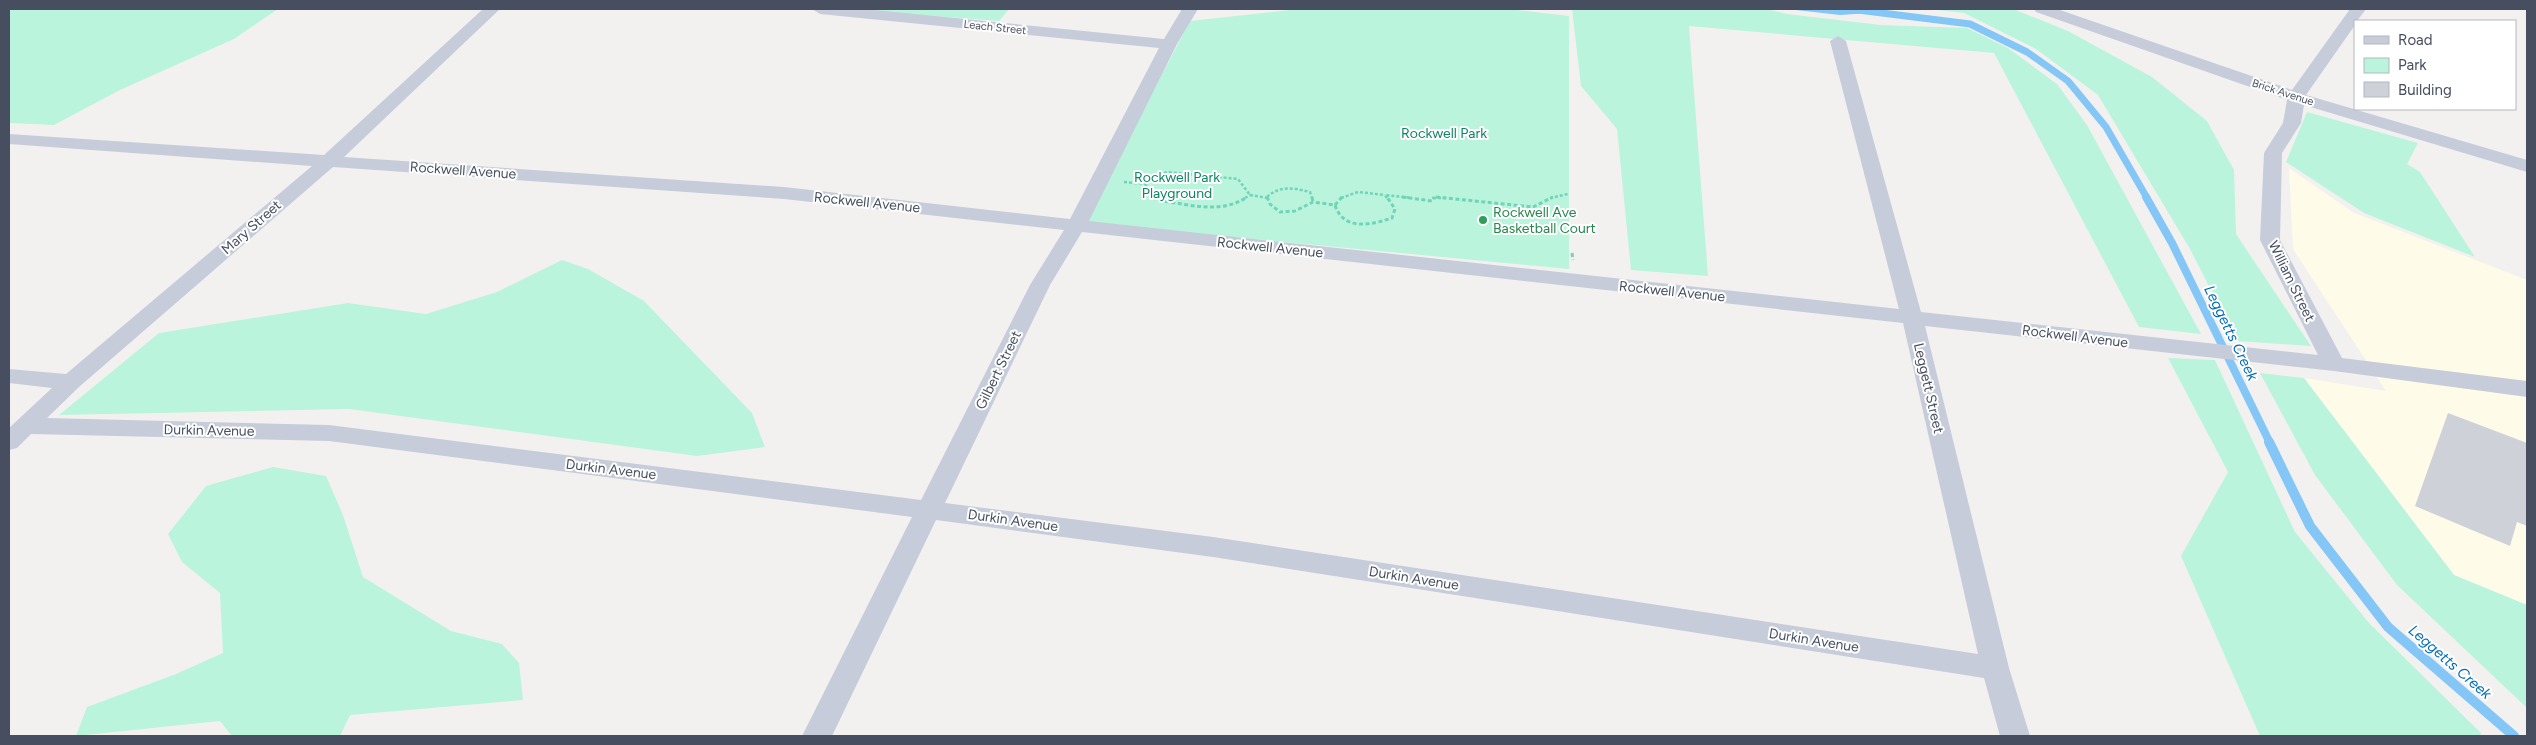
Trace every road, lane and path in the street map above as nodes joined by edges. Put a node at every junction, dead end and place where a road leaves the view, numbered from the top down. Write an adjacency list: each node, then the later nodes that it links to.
1 (492, 9): 10 (street, Mary Street)
2 (820, 9): 7 (street, Leach Street)
3 (1190, 9): 7 (street, Gilbert Street)
4 (2358, 9): 8 (street, William Street)
5 (2045, 10): 8 (street, Brick Avenue)
6 (1838, 41): 21 (street, Leggett Street)
7 (1169, 44): 20 (street, Gilbert Street)
8 (2296, 97): 11 (street, Brick Avenue); 22 (street, William Street)
9 (9, 139): 10 (street, Rockwell Avenue)
10 (329, 161): 20 (street, Rockwell Avenue); 24 (street, Mary Street)
11 (2527, 166)
12 (1124, 182): 13 (path)
13 (1146, 184): 15 (path); 15 (path)
14 (1568, 194): 16 (path)
15 (1250, 195): 17 (path)
16 (1386, 195): 19 (path); 19 (path)
17 (1267, 197): 18 (path); 18 (path)
18 (1313, 202): 19 (path)
19 (1335, 205)
20 (1076, 226): 21 (street, Rockwell Avenue); 27 (street, Gilbert Street)
21 (1912, 317): 22 (street, Rockwell Avenue); 28 (street, Leggett Street)
22 (2334, 364): 25 (street, Rockwell Avenue)
23 (9, 376): 24 (street)
24 (71, 382): 26 (street, Mary Street)
25 (2527, 389)
26 (17, 434): 27 (street, Durkin Avenue)
27 (929, 509): 28 (street, Durkin Avenue); 29 (street, Gilbert Street)
28 (1995, 668): 30 (street, Leggett Street)
29 (817, 736)
30 (2015, 736)

